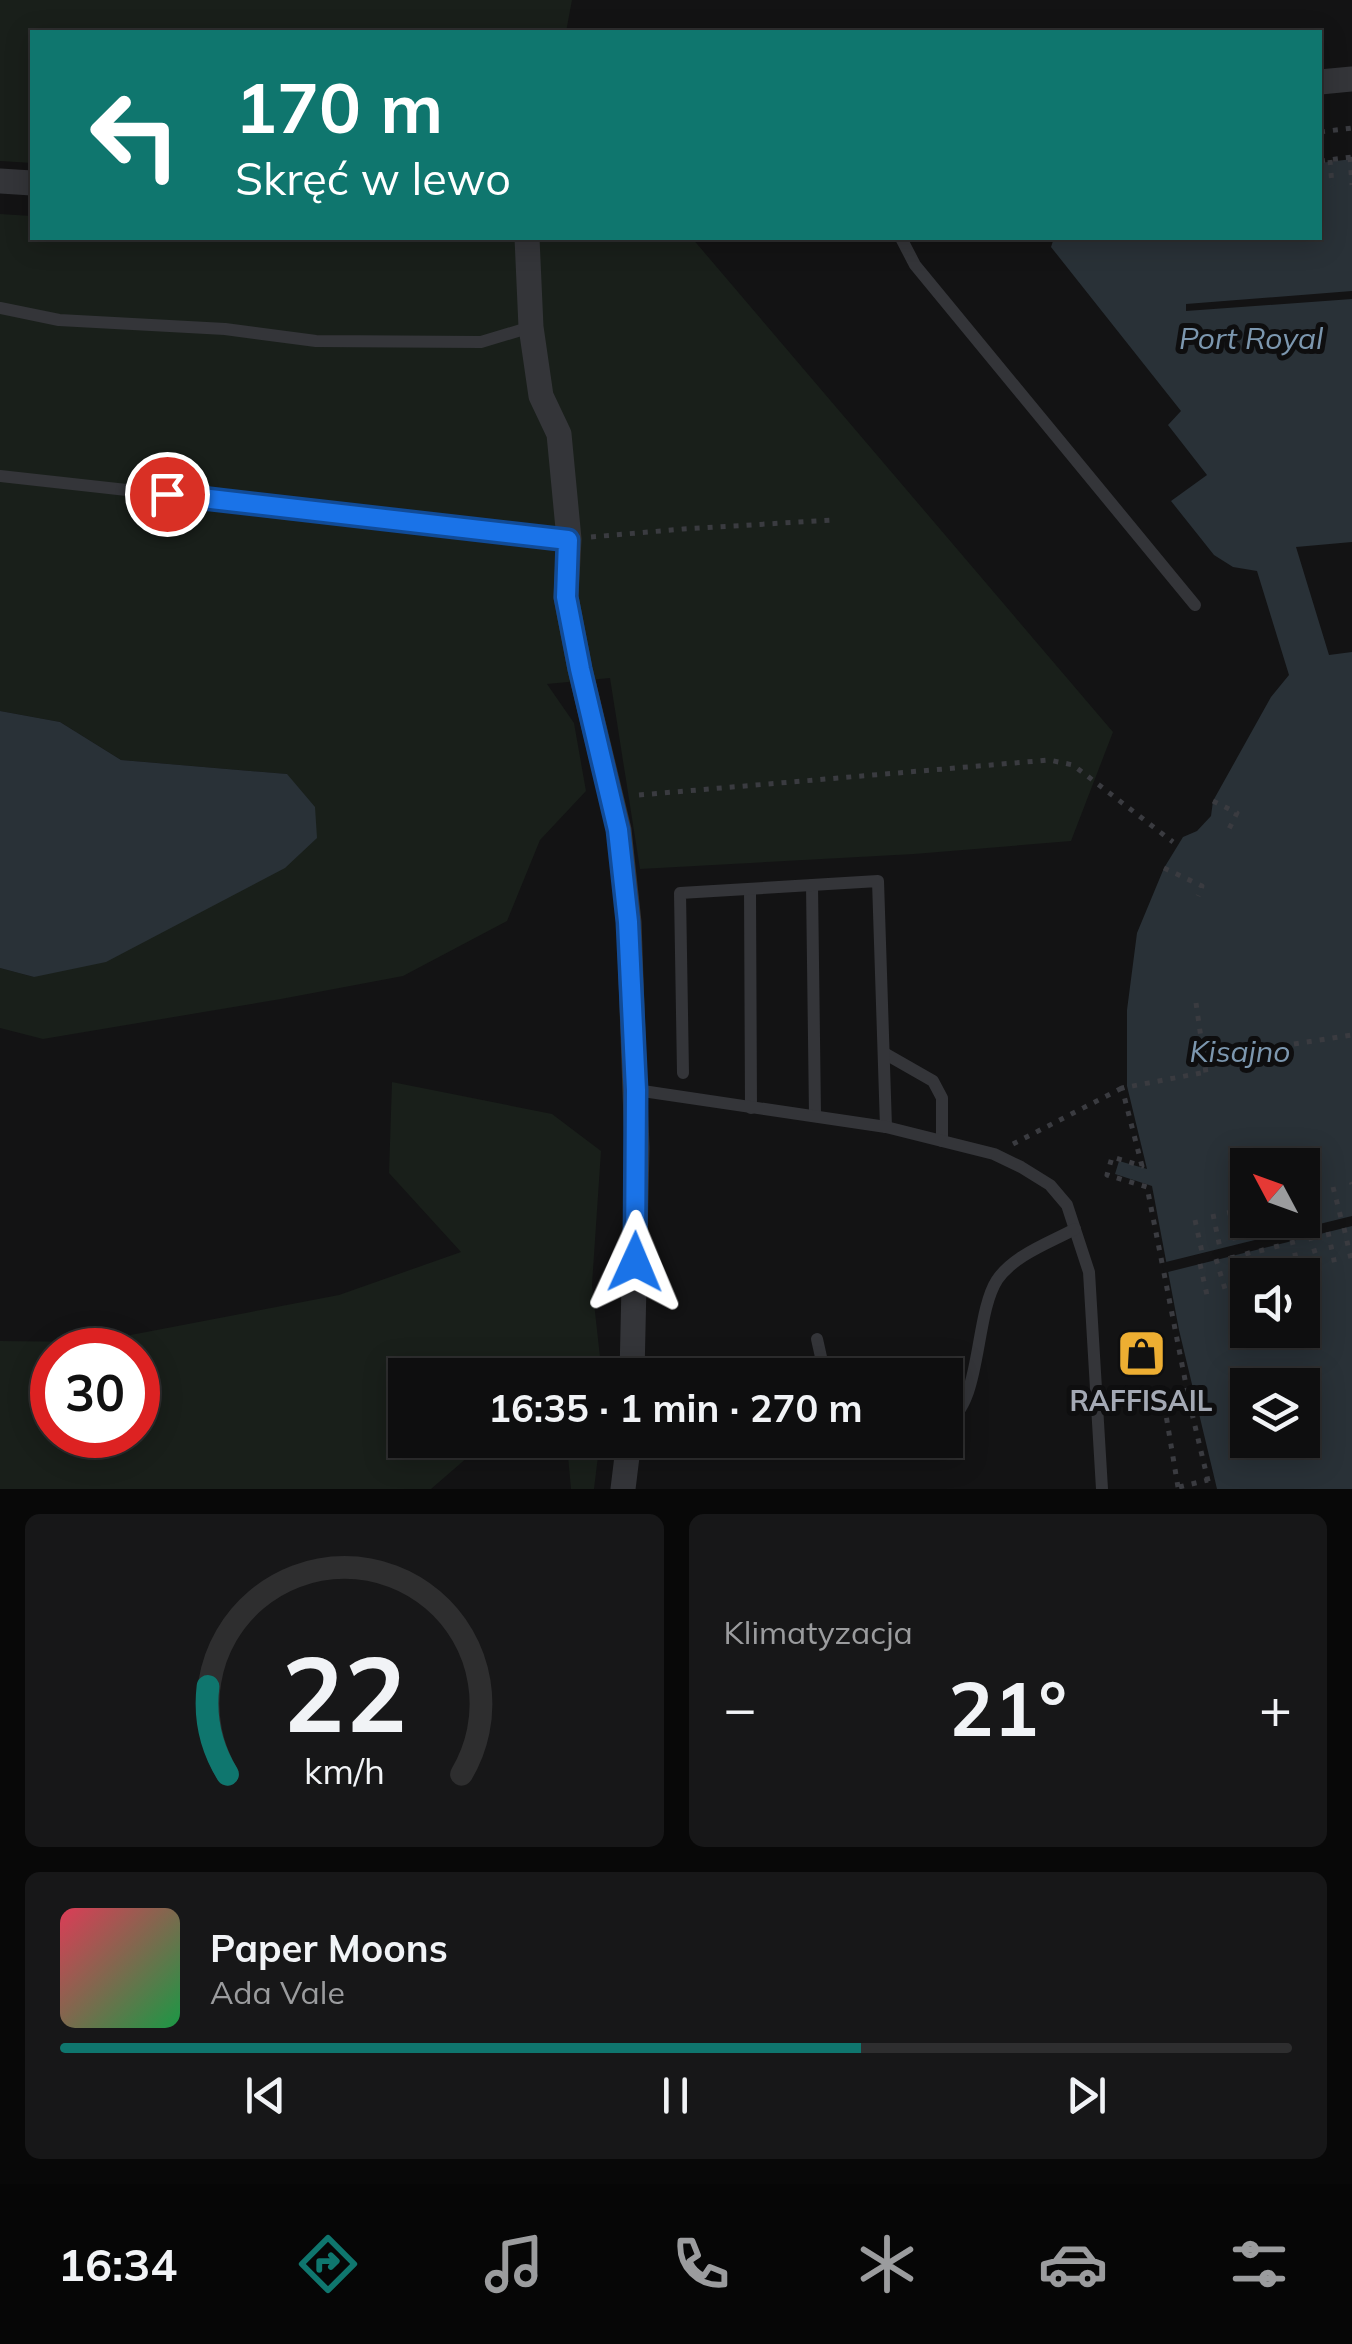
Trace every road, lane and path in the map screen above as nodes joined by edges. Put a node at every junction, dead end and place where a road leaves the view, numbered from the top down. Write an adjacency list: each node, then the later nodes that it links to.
1 (1352, 78): 2 (street)
2 (1322, 82)
3 (1352, 128): 4 (path)
4 (1322, 132)
5 (1351, 157): 6 (path); 10 (path)
6 (1330, 160): 7 (path); 11 (path)
7 (1322, 161)
8 (0, 181): 9 (street)
9 (30, 184)
10 (1352, 185)
11 (1332, 186)
12 (527, 240): 15 (street)
13 (902, 240): 19 (lane)
14 (0, 308): 15 (lane)
15 (531, 328): 18 (street)
16 (0, 476): 18 (lane)
17 (833, 520): 18 (path)
18 (568, 540): 20 (street)
19 (1195, 605)
20 (611, 798): 23 (path); 36 (street)
21 (1213, 801): 22 (path)
22 (1228, 831)
23 (1173, 842)
24 (1164, 868): 27 (path)
25 (812, 885): 26 (lane); 30 (lane); 38 (lane)
26 (750, 889): 33 (lane); 37 (lane)
27 (1198, 896)
28 (1196, 1003): 31 (path)
29 (1352, 1035): 31 (path)
30 (884, 1053): 39 (lane); 40 (lane)
31 (1204, 1058): 32 (path)
32 (1206, 1072): 34 (path); 35 (path)
33 (684, 1073)
34 (1207, 1080)
35 (1122, 1088): 41 (path); 63 (path)
36 (636, 1090): 37 (lane); 70 (street)
37 (751, 1108): 38 (lane)
38 (815, 1116): 39 (lane)
39 (886, 1127): 40 (lane)
40 (942, 1141): 41 (lane)
41 (994, 1154): 48 (lane)
42 (1333, 1187): 45 (path)
43 (1229, 1210): 51 (path)
44 (1213, 1214): 53 (path)
45 (1341, 1218)
46 (1195, 1220): 56 (path)
47 (1344, 1228): 61 (path)
48 (1075, 1229): 72 (lane); 78 (lane)
49 (1328, 1232): 65 (path)
50 (1292, 1240): 60 (path)
51 (1236, 1244)
52 (1276, 1244): 59 (path)
53 (1220, 1248)
54 (1261, 1248): 58 (path)
55 (1248, 1251): 57 (path)
56 (1202, 1252)
57 (1250, 1258)
58 (1264, 1258)
59 (1280, 1258)
60 (1296, 1258)
61 (1351, 1259)
62 (1216, 1260): 67 (path)
63 (1162, 1263)
64 (1200, 1264): 68 (path)
65 (1335, 1265)
66 (1164, 1273): 73 (path)
67 (1224, 1289)
68 (1207, 1295)
69 (818, 1339): 71 (lane)
70 (632, 1358)
71 (821, 1358)
72 (963, 1403)
73 (1193, 1404): 75 (path); 76 (path)
74 (627, 1458): 77 (street)
75 (1208, 1480): 76 (path); 79 (path)
76 (1178, 1488)
77 (623, 1489)
78 (1102, 1489)
79 (1210, 1489)

